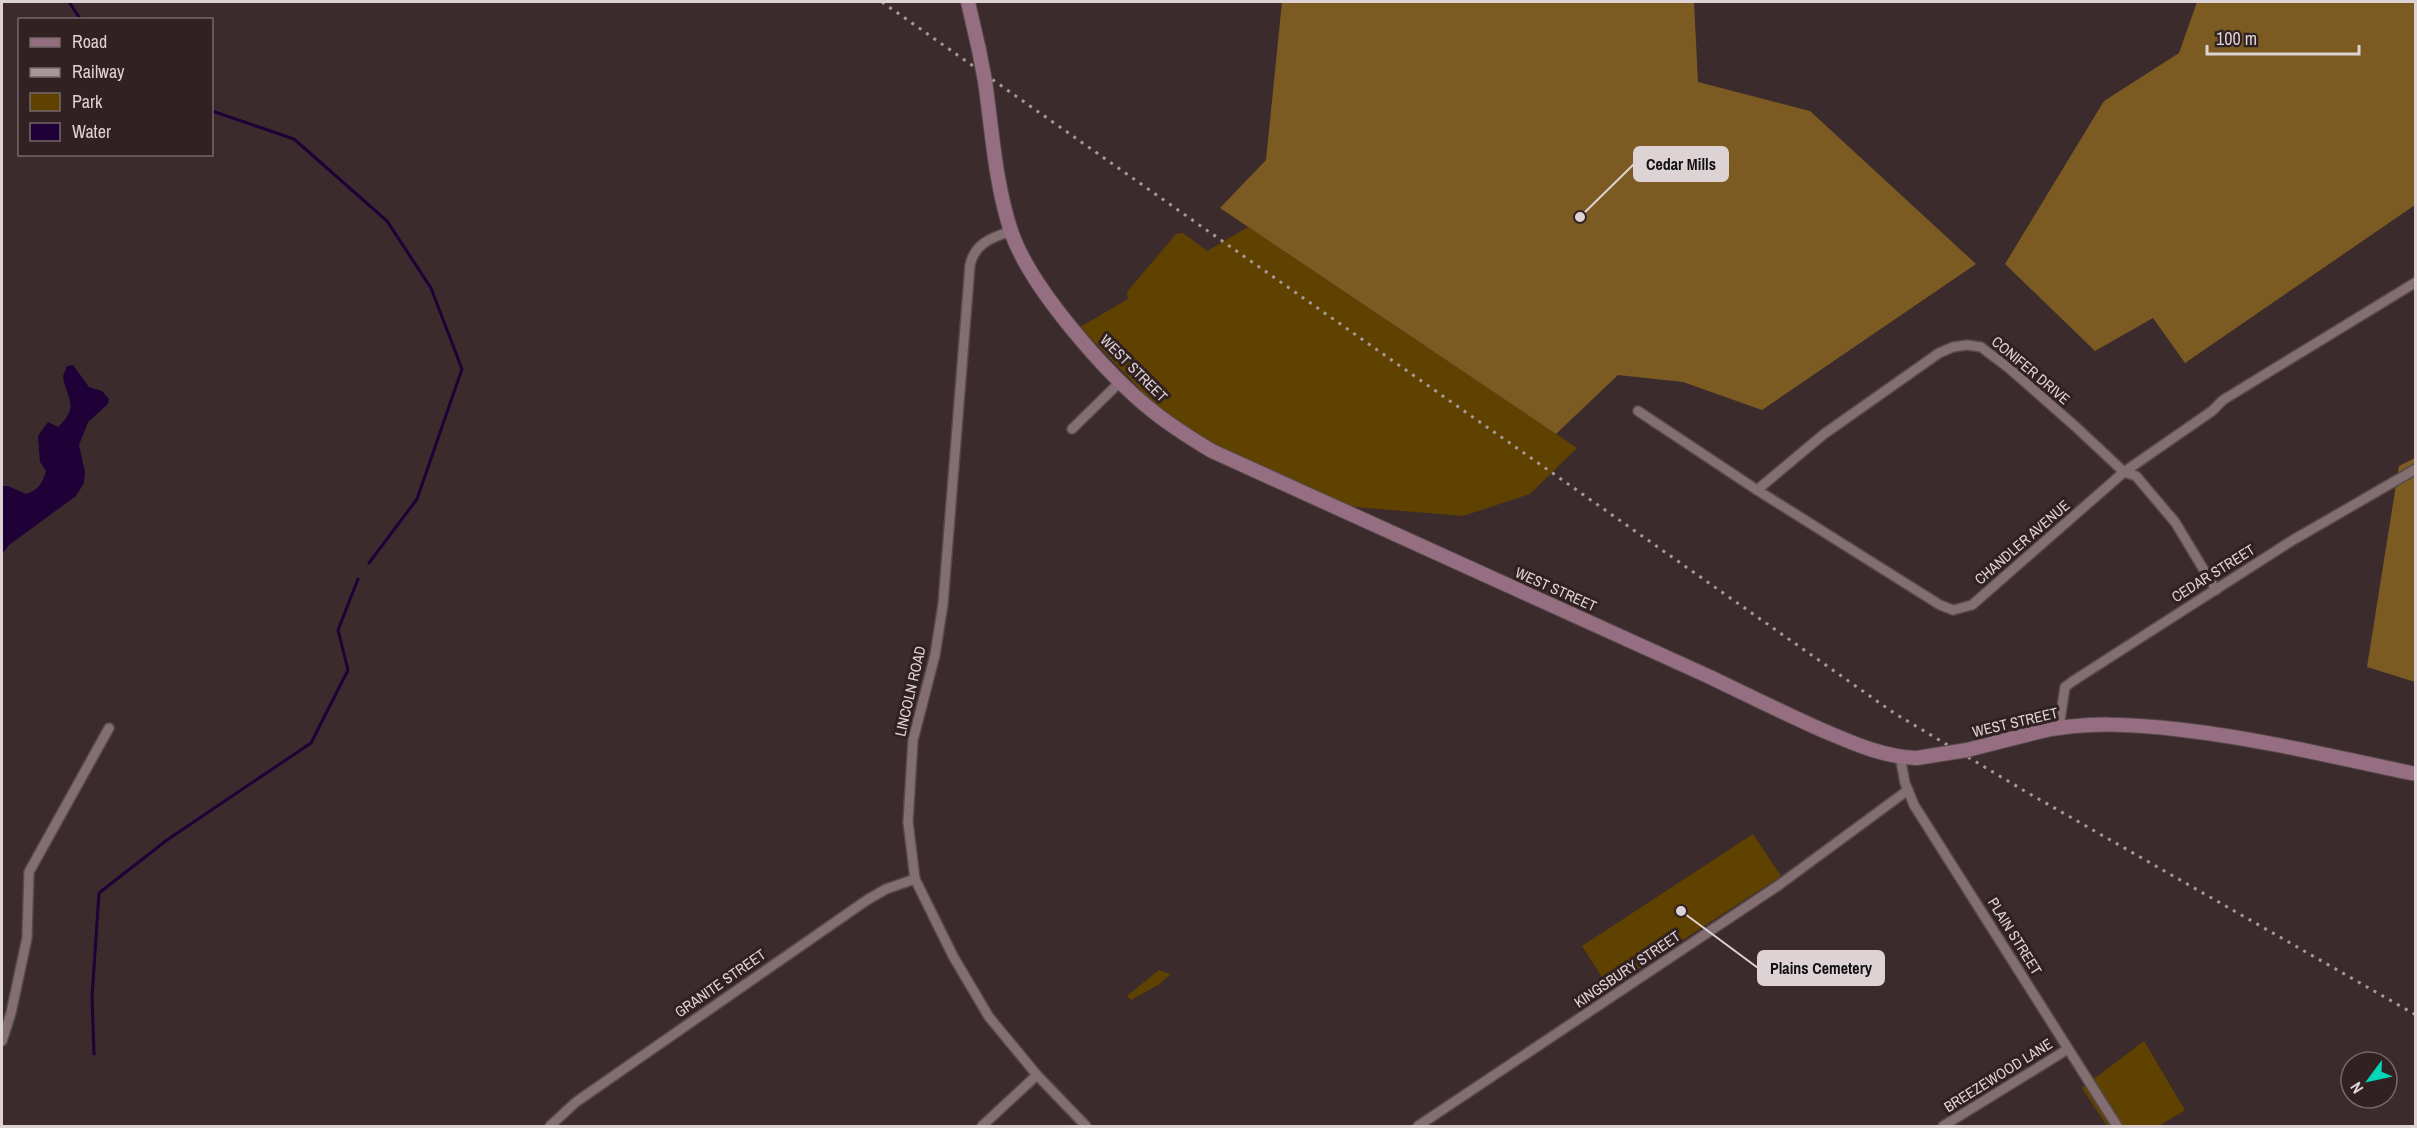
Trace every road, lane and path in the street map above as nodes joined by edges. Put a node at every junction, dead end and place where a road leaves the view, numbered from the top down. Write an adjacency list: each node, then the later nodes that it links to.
1 (968, 2): 2 (main road, WEST STREET, bridge)
2 (1011, 231): 4 (main road, WEST STREET); 16 (street, LINCOLN ROAD)
3 (2415, 282): 8 (street, CHANDLER AVENUE)
4 (1121, 381): 6 (street); 13 (main road, WEST STREET)
5 (1638, 411): 9 (street, CHANDLER AVENUE)
6 (1072, 429)
7 (2415, 468): 10 (street, CEDAR STREET)
8 (2124, 472): 9 (street, CHANDLER AVENUE); 9 (street, CONIFER DRIVE); 10 (street, CONIFER DRIVE)
9 (1757, 490)
10 (2216, 590): 11 (street, CEDAR STREET)
11 (2059, 727): 13 (main road, WEST STREET, bridge); 14 (main road, WEST STREET)
12 (109, 728): 17 (street)
13 (1900, 756): 15 (street, PLAIN STREET)
14 (2415, 774)
15 (1908, 790): 18 (street, PLAIN STREET); 23 (street, KINGSBURY STREET)
16 (915, 879): 19 (street, LINCOLN ROAD); 20 (street, GRANITE STREET)
17 (2, 1041)
18 (2068, 1049): 24 (street, BREEZEWOOD LANE); 25 (street, PLAIN STREET)
19 (1037, 1075): 21 (street); 22 (street, LINCOLN ROAD)
20 (550, 1126)
21 (982, 1126)
22 (1086, 1126)
23 (1418, 1126)
24 (1943, 1126)
25 (2117, 1126)

